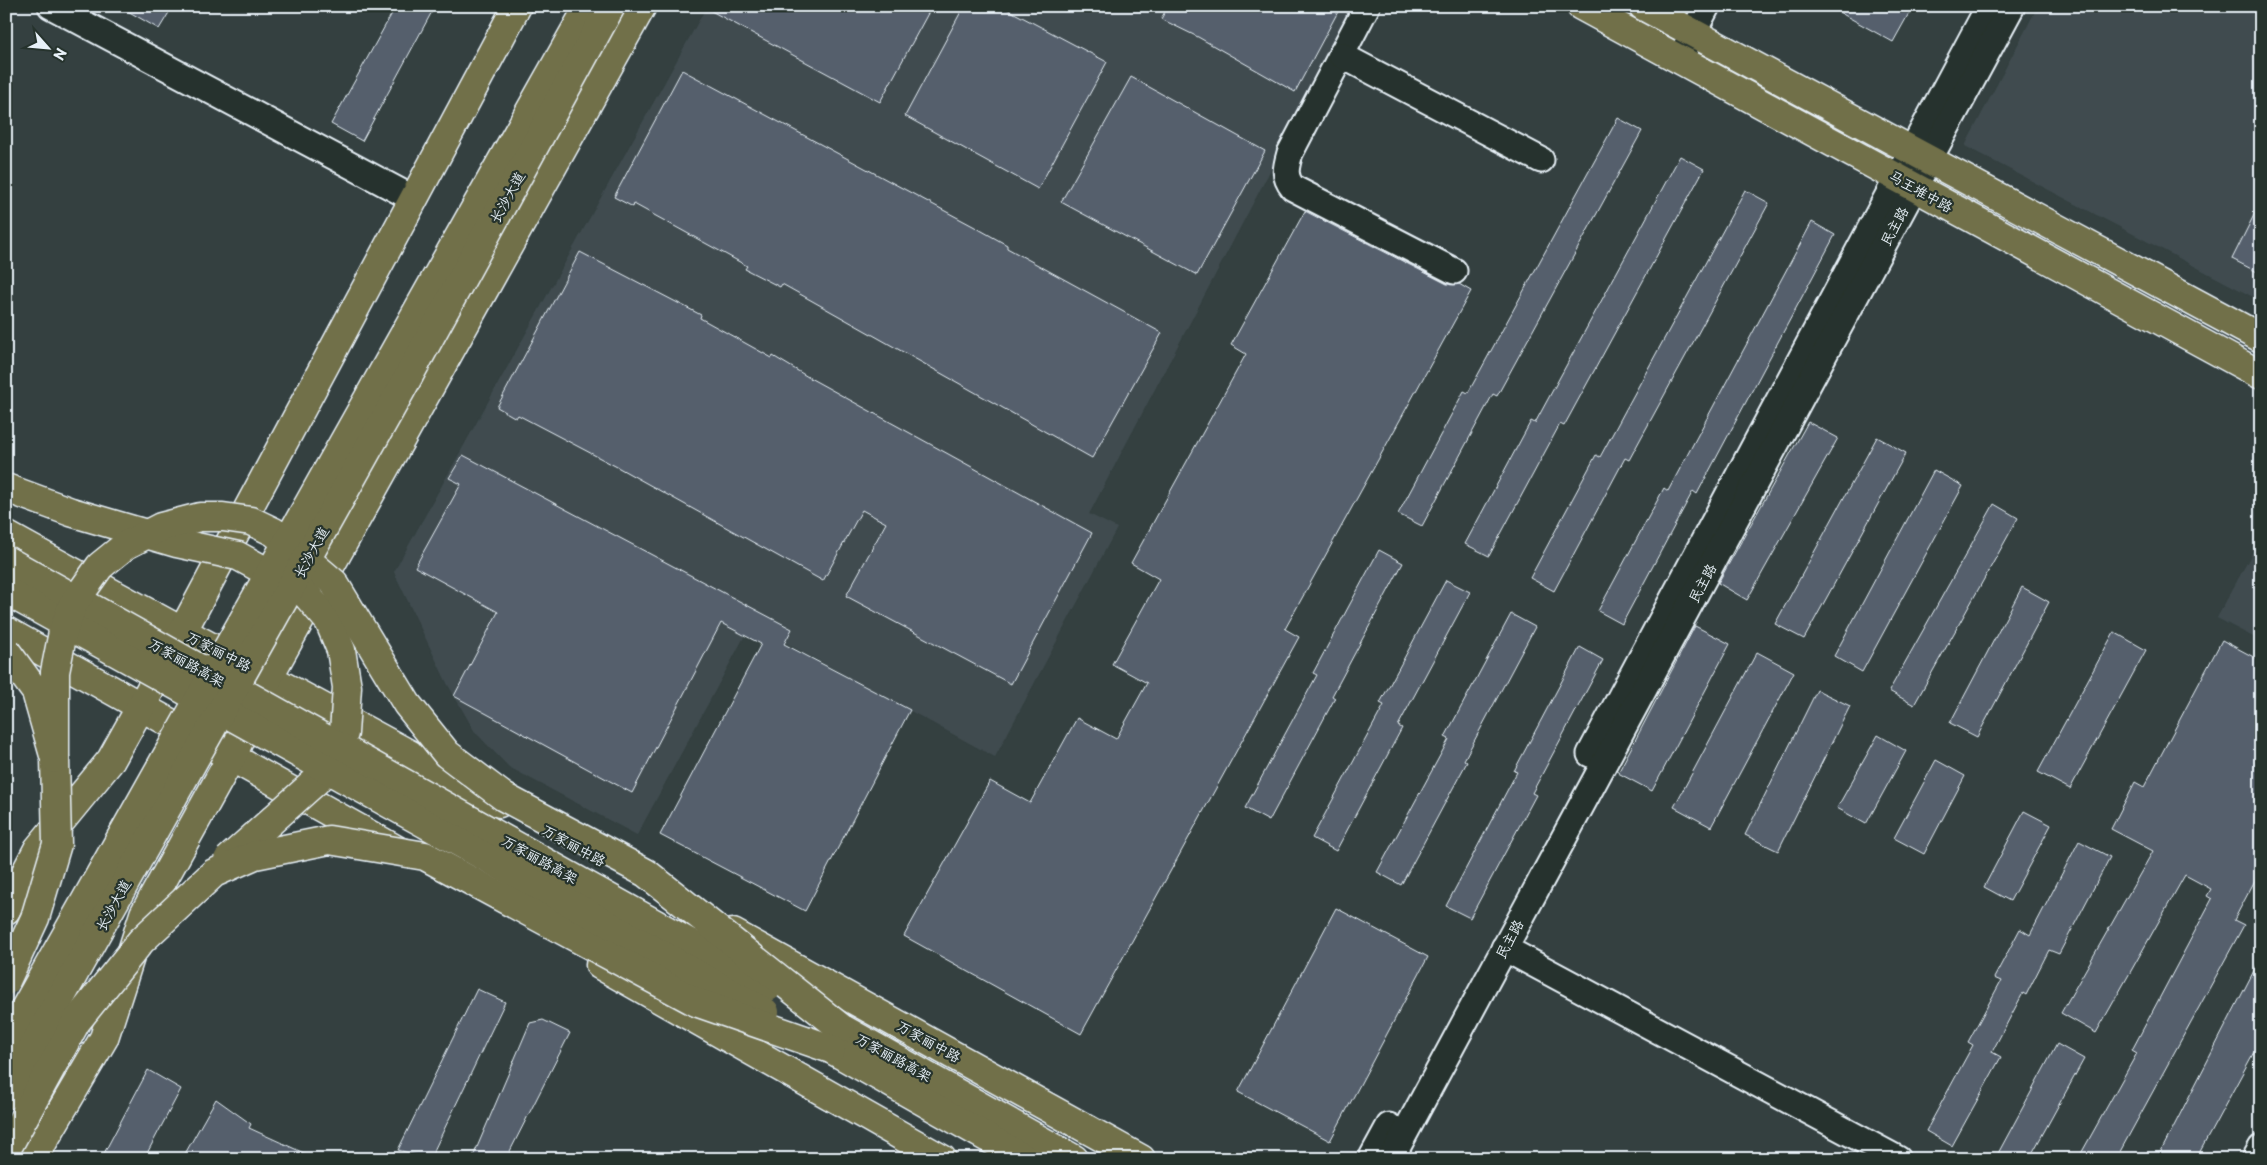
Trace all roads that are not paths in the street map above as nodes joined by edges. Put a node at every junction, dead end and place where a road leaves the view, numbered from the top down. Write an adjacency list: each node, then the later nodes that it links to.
1 (51, 6): 18 (street)
2 (517, 6): 18 (main road)
3 (589, 6): 38 (main road, 长沙大道, bridge)
4 (611, 6): 39 (main road, 长沙大道, bridge)
5 (642, 6): 29 (main road)
6 (1367, 6): 13 (street)
7 (1581, 6): 14 (main road, 马王堆中路)
8 (1643, 6): 12 (main road)
9 (1707, 6): 12 (street)
10 (1989, 6): 15 (street, 民主路)
11 (2012, 6): 15 (street, 民主路)
12 (1693, 33): 14 (street); 15 (main road)
13 (1341, 55): 16 (street); 19 (street)
14 (1679, 60): 17 (main road, 马王堆中路)
15 (1920, 156): 17 (street, 民主路); 20 (main road)
16 (1541, 160)
17 (1906, 183): 21 (main road, 马王堆中路); 35 (street, 民主路); 47 (street, 民主路)
18 (414, 199): 27 (main road)
19 (1454, 271)
20 (2261, 338)
21 (2261, 375)
22 (6, 488): 33 (main road, bridge)
23 (6, 535): 27 (main road, 万家丽中路)
24 (6, 560): 37 (main road, 万家丽路高架, bridge)
25 (6, 590): 37 (main road, 万家丽路高架, bridge)
26 (6, 631): 30 (main road)
27 (182, 633): 29 (main road, 万家丽中路); 30 (main road)
28 (6, 651): 32 (main road, bridge)
29 (269, 676): 31 (main road); 46 (main road, 万家丽中路)
30 (141, 706): 31 (main road); 34 (main road)
31 (232, 756): 42 (main road); 43 (main road)
32 (55, 759): 36 (main road, bridge); 37 (main road, bridge)
33 (214, 873): 37 (main road, bridge); 41 (main road, bridge)
34 (6, 910)
35 (1504, 948): 48 (street, 民主路); 49 (street)
36 (6, 982)
37 (836, 1038): 44 (main road, 万家丽路高架); 45 (main road, 万家丽路高架)
38 (6, 1042)
39 (6, 1095)
40 (2261, 1148): 50 (street)
41 (6, 1150)
42 (33, 1159)
43 (942, 1159)
44 (1025, 1159)
45 (1074, 1159)
46 (1141, 1159)
47 (1371, 1159)
48 (1390, 1159)
49 (1898, 1159)
50 (2255, 1159)

